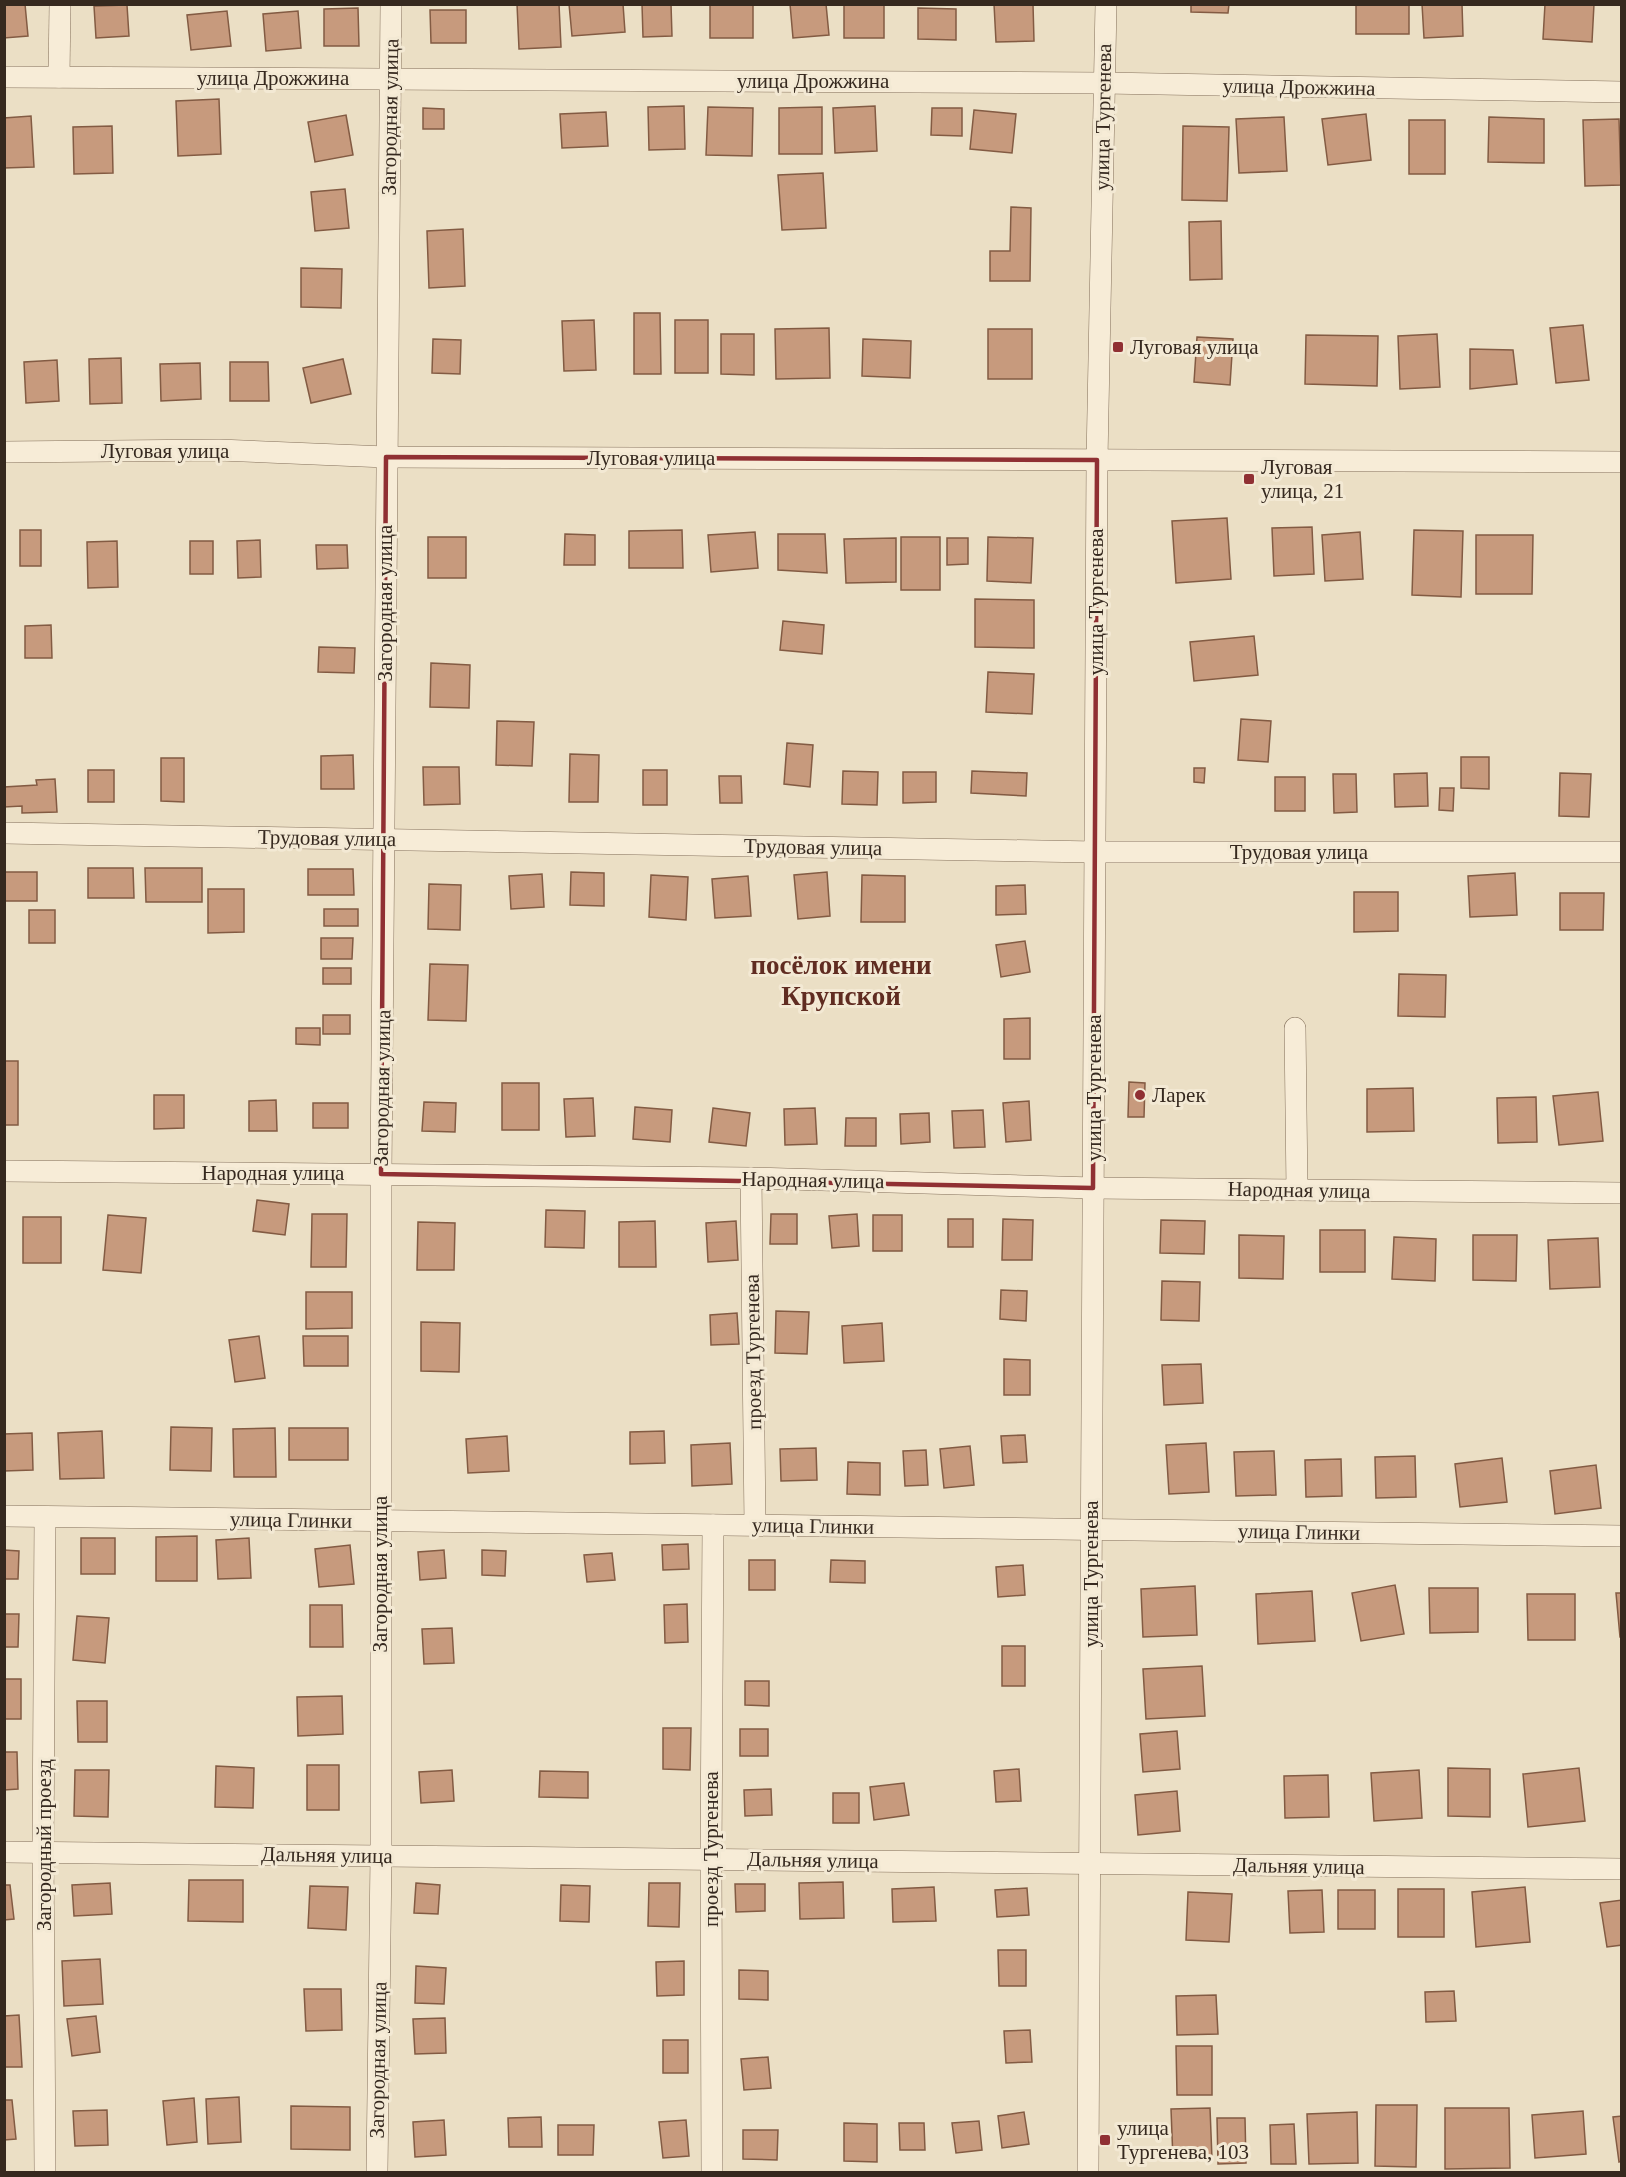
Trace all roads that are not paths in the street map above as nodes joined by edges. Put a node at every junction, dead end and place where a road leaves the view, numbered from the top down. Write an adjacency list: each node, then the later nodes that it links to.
1 (60, 4): 5 (street)
2 (391, 4): 6 (street, Загородная улица)
3 (1106, 4): 7 (street, улица Тургенева)
4 (4, 77): 5 (street, улица Дрожжина)
5 (59, 77): 6 (street, улица Дрожжина)
6 (390, 79): 7 (street, улица Дрожжина); 10 (street, Загородная улица)
7 (1104, 84): 8 (street, улица Дрожжина); 11 (street, улица Тургенева)
8 (1622, 92)
9 (4, 452): 10 (street, Луговая улица)
10 (386, 457): 11 (street, Луговая улица); 14 (street, Загородная улица)
11 (1097, 460): 12 (street, Луговая улица); 15 (street, улица Тургенева)
12 (1622, 462)
13 (4, 832): 14 (street, Трудовая улица)
14 (385, 838): 15 (street, Трудовая улица); 19 (street, Загородная улица)
15 (1095, 852): 16 (street, Трудовая улица); 21 (street, улица Тургенева)
16 (1622, 852)
17 (1295, 1028): 22 (street)
18 (4, 1171): 19 (street, Народная улица)
19 (381, 1174): 20 (street, Народная улица); 26 (street, Загородная улица)
20 (751, 1178): 21 (street, Народная улица); 28 (street, проезд Тургенева)
21 (1093, 1188): 22 (street, Народная улица); 29 (street, улица Тургенева)
22 (1297, 1190): 23 (street, Народная улица)
23 (1622, 1194)
24 (4, 1516): 25 (street, улица Глинки)
25 (45, 1516): 26 (street, улица Глинки); 32 (street, Загородный проезд)
26 (379, 1521): 27 (street, улица Глинки); 33 (street, Загородная улица)
27 (713, 1525): 28 (street, улица Глинки); 34 (street, проезд Тургенева)
28 (754, 1525): 29 (street, улица Глинки)
29 (1091, 1529): 30 (street, улица Глинки); 35 (street, улица Тургенева)
30 (1622, 1536)
31 (4, 1852): 32 (street, Дальняя улица)
32 (43, 1852): 33 (street, Дальняя улица); 37 (street, Загородный проезд)
33 (381, 1856): 34 (street, Дальняя улица); 38 (street, Загородная улица)
34 (711, 1859): 35 (street, Дальняя улица); 39 (street, проезд Тургенева)
35 (1090, 1863): 36 (street, Дальняя улица); 40 (street, улица Тургенева)
36 (1622, 1869)
37 (45, 2172)
38 (377, 2172)
39 (712, 2172)
40 (1088, 2172)

